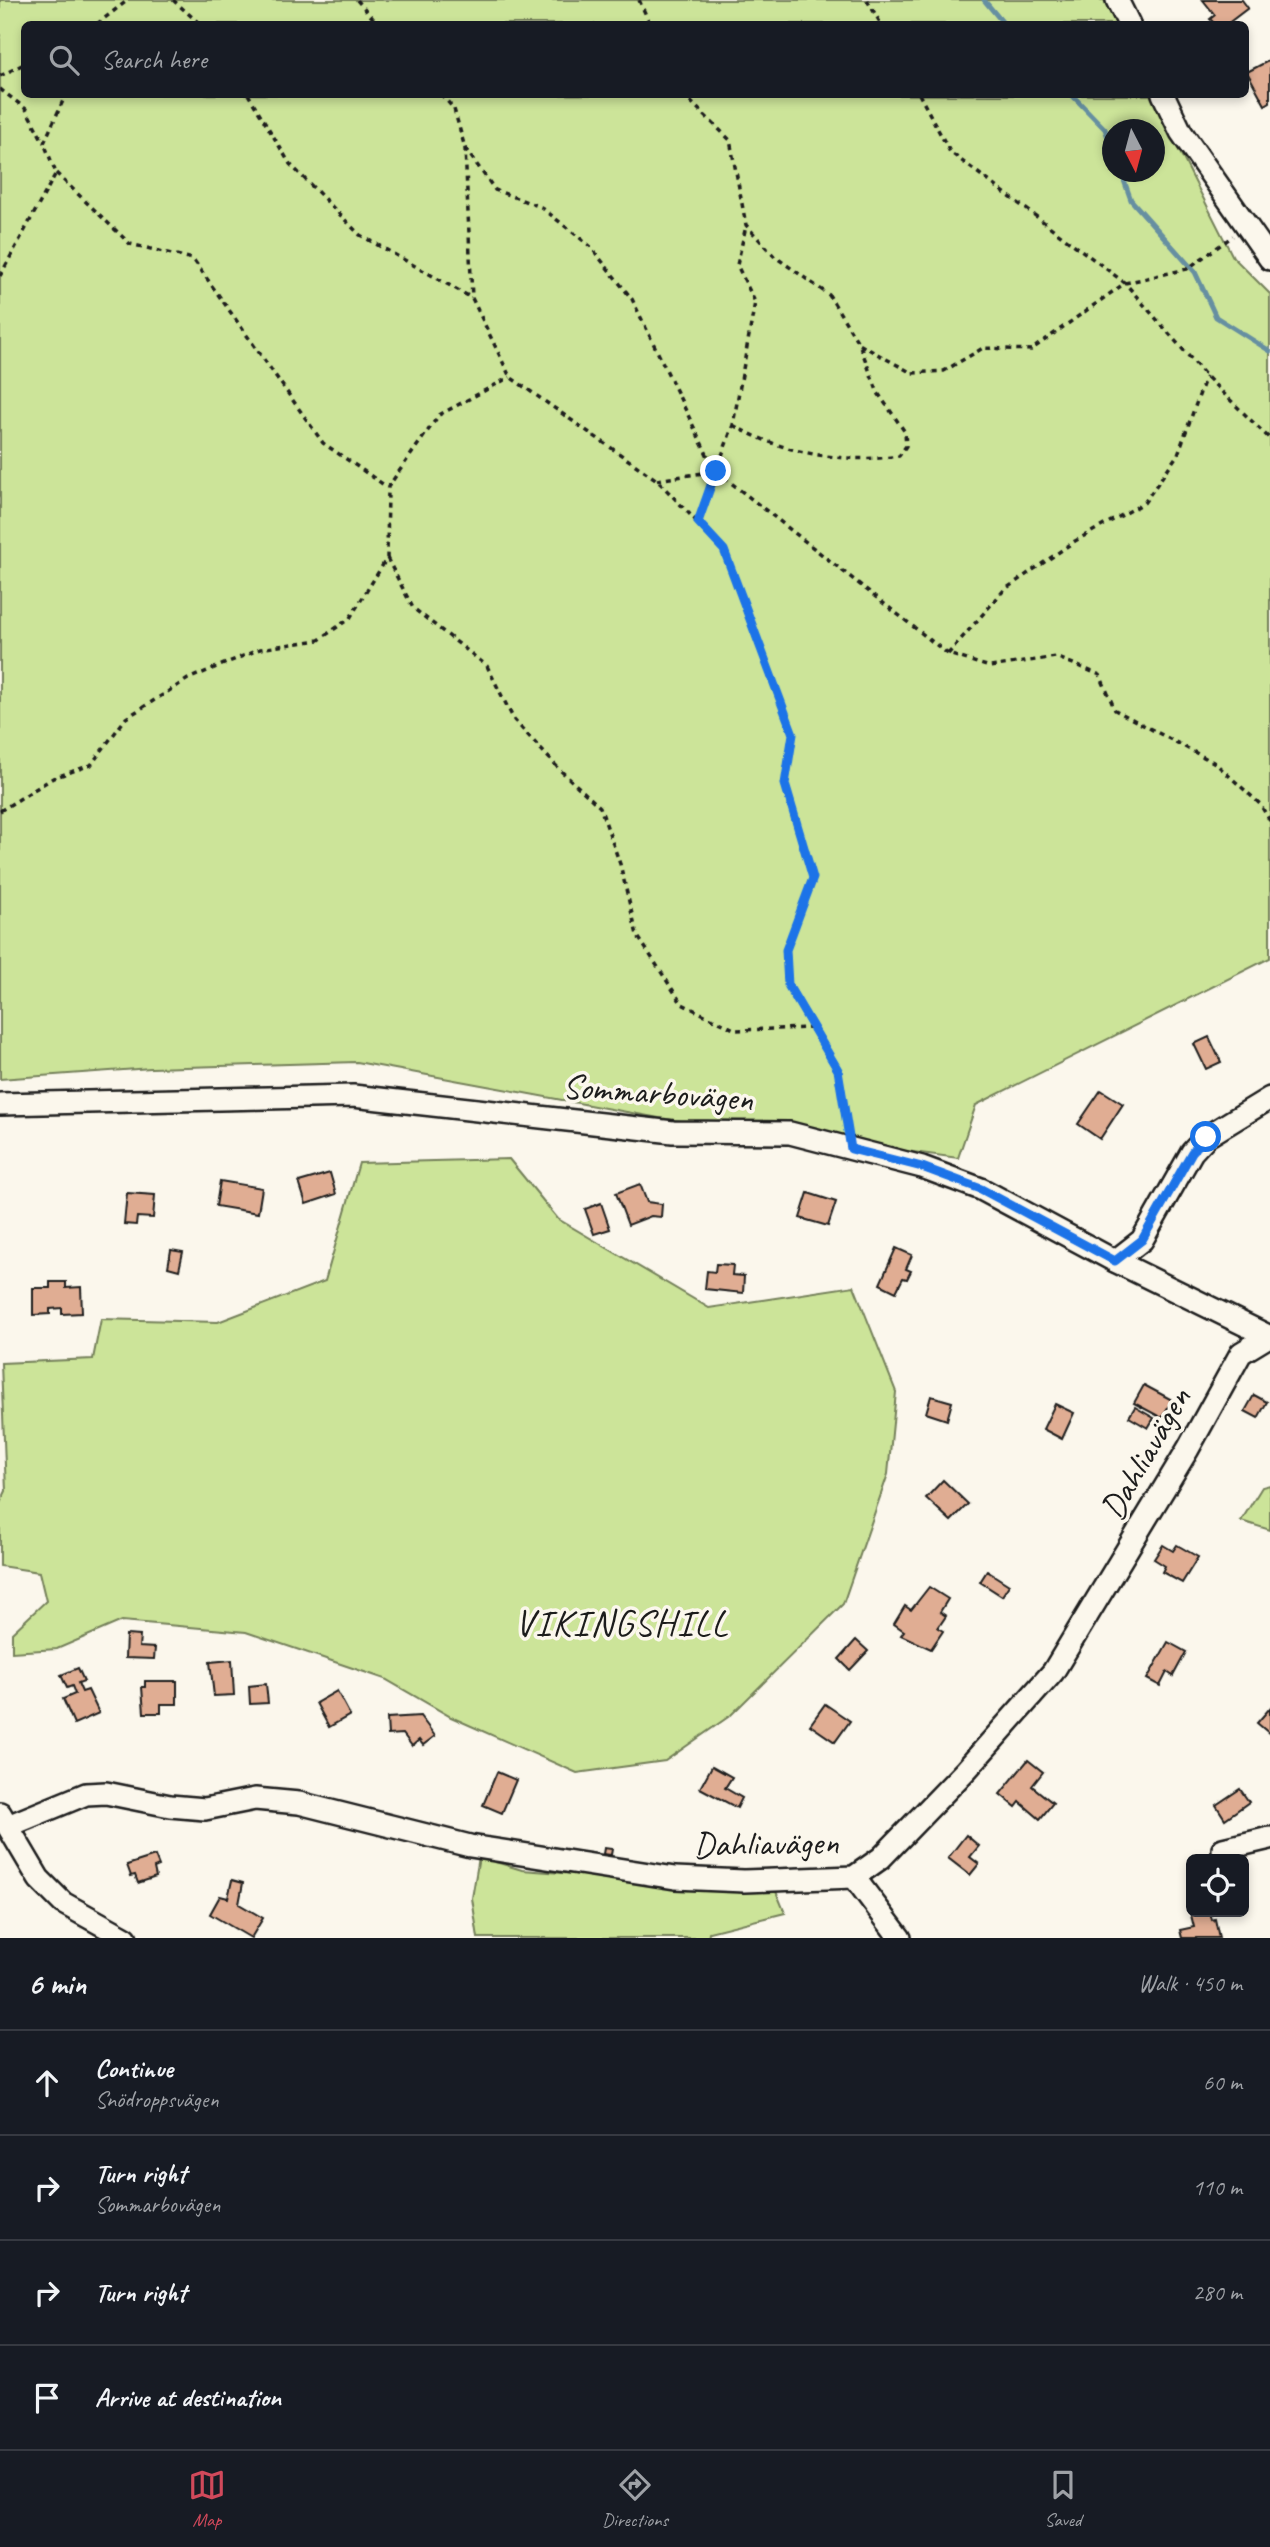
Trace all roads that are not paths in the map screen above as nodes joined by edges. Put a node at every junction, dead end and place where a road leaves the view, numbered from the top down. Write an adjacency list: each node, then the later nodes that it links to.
1 (1117, 0): 2 (street)
2 (1128, 21)
3 (1165, 98): 4 (street)
4 (1270, 259)
5 (1270, 1098): 7 (street)
6 (0, 1104): 7 (street, Sommarbovägen)
7 (1115, 1261): 8 (street, Sommarbovägen)
8 (1269, 1337): 12 (street, Dahliavägen)
9 (4, 1819): 12 (street, Dahliavägen); 13 (street)
10 (1270, 1838): 11 (street)
11 (1223, 1849)
12 (854, 1877): 14 (street)
13 (126, 1938)
14 (900, 1938)

